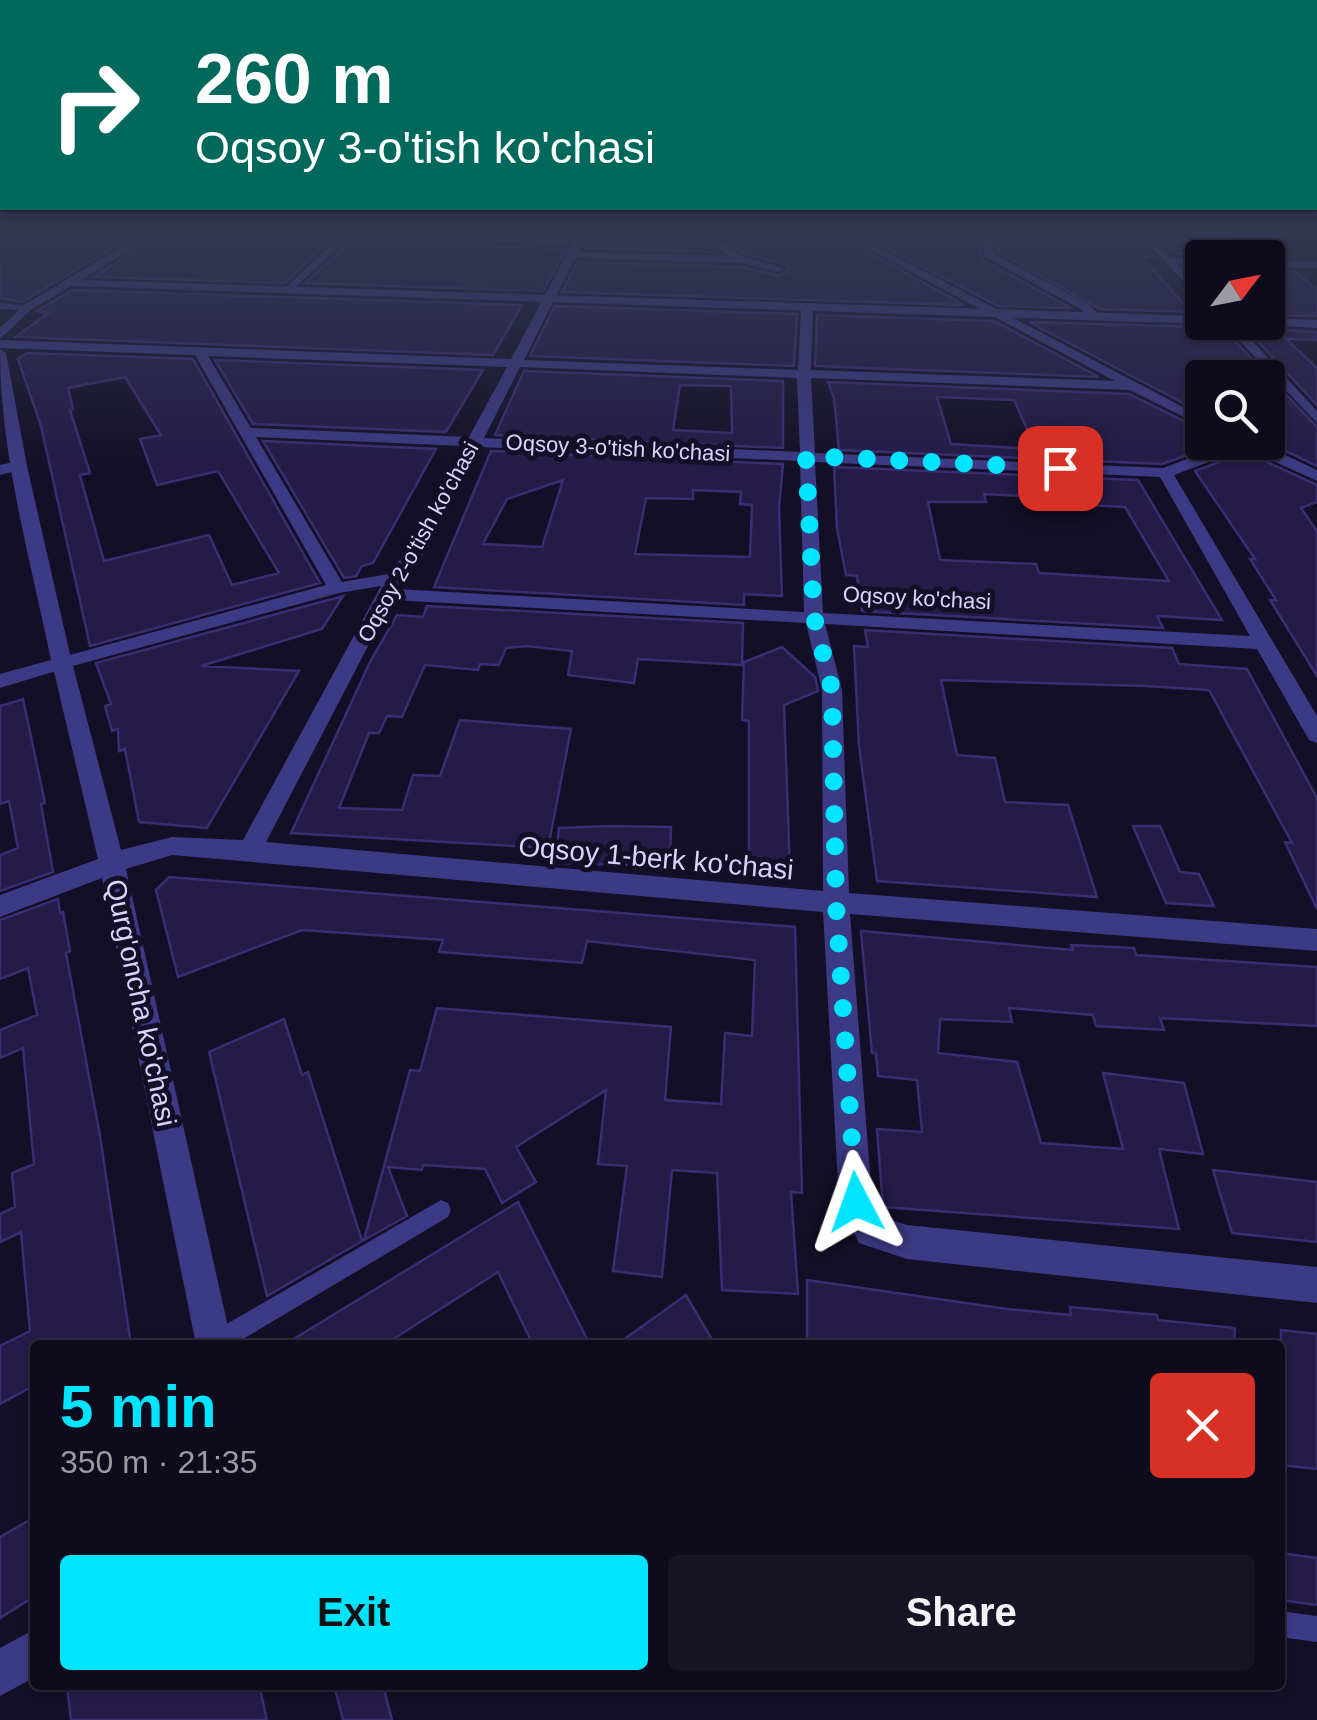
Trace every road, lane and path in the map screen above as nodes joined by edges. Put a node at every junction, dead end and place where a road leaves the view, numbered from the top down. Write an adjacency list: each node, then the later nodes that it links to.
1 (23, 312): 12 (street)
2 (543, 312): 17 (street, Oqsoy 2-o'tish ko'chasi)
3 (807, 312): 18 (street)
4 (909, 312): 7 (street)
5 (989, 312): 7 (street)
6 (1091, 312): 8 (street)
7 (994, 315): 8 (street); 19 (street)
8 (1097, 318): 9 (street)
9 (1185, 320)
10 (1285, 323): 11 (street)
11 (1317, 324)
12 (0, 334)
13 (1245, 340): 21 (street)
14 (0, 344): 15 (street)
15 (200, 352): 17 (street); 22 (street)
16 (0, 353): 27 (street, Qurg'oncha ko'chasi)
17 (516, 364): 18 (street); 23 (street, Oqsoy 2-o'tish ko'chasi)
18 (804, 374): 19 (street); 24 (street)
19 (1130, 386): 20 (street)
20 (1185, 414)
21 (1317, 419)
22 (249, 432): 23 (street, Oqsoy 3-o'tish ko'chasi); 32 (street)
23 (475, 442): 24 (street, Oqsoy 3-o'tish ko'chasi); 31 (street, Oqsoy 2-o'tish ko'chasi)
24 (806, 456): 29 (street, Oqsoy 3-o'tish ko'chasi); 33 (street)
25 (1200, 460): 29 (street)
26 (1282, 460): 30 (street)
27 (19, 466): 28 (street); 35 (street, Qurg'oncha ko'chasi)
28 (0, 470)
29 (1166, 473): 34 (street)
30 (1317, 476)
31 (390, 586): 32 (street, Oqsoy ko'chasi); 33 (street, Oqsoy ko'chasi); 38 (street, Oqsoy 2-o'tish ko'chasi)
32 (337, 588): 35 (street, Oqsoy ko'chasi)
33 (814, 617): 34 (street, Oqsoy ko'chasi); 40 (street)
34 (1264, 642): 37 (street)
35 (62, 662): 36 (street); 39 (street, Qurg'oncha ko'chasi)
36 (0, 681)
37 (1317, 735)
38 (250, 850): 39 (street, Oqsoy 1-berk ko'chasi); 40 (street, Oqsoy 1-berk ko'chasi)
39 (112, 864): 41 (street); 45 (street, Qurg'oncha ko'chasi)
40 (836, 904): 42 (street, Oqsoy 1-berk ko'chasi); 44 (street)
41 (0, 906)
42 (1317, 940)
43 (441, 1210): 46 (lane)
44 (1317, 1285)
45 (213, 1340)
46 (221, 1340)
47 (1285, 1625): 48 (lane)
48 (1317, 1629)
49 (30, 1654): 50 (street)
50 (0, 1674)

